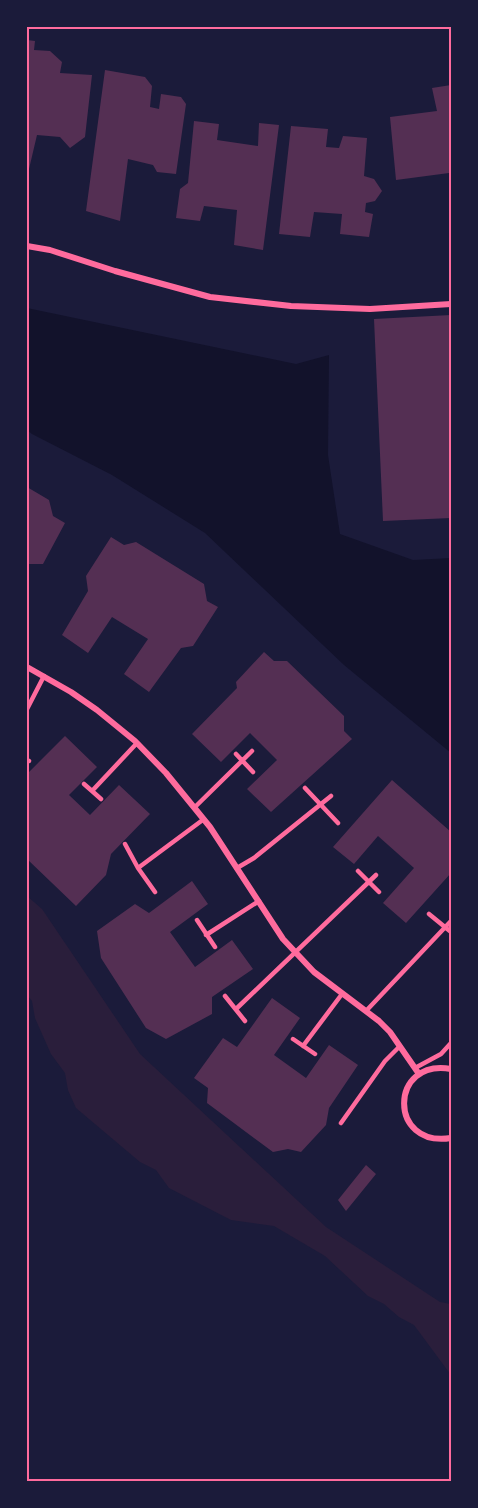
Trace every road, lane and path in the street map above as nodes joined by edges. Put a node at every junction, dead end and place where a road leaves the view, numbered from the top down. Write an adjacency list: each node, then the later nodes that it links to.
1 (27, 246): 2 (street)
2 (451, 304)
3 (27, 667): 4 (street)
4 (44, 676): 5 (lane); 6 (street)
5 (27, 709)
6 (136, 743): 13 (lane); 17 (street)
7 (252, 751): 9 (lane)
8 (236, 754): 9 (lane)
9 (242, 761): 10 (lane); 17 (lane)
10 (254, 772)
11 (84, 784): 13 (lane)
12 (305, 788): 16 (lane)
13 (92, 791): 15 (lane)
14 (331, 796): 16 (lane)
15 (101, 800)
16 (320, 804): 19 (lane); 22 (lane)
17 (195, 807): 18 (street)
18 (204, 819): 21 (lane); 22 (street)
19 (338, 823)
20 (125, 844): 21 (lane)
21 (138, 868): 26 (lane)
22 (237, 868): 28 (street)
23 (358, 871): 25 (lane)
24 (376, 875): 25 (lane)
25 (369, 882): 27 (lane); 36 (lane)
26 (155, 892)
27 (379, 892)
28 (259, 901): 34 (lane); 36 (street)
29 (429, 914): 32 (lane)
30 (197, 920): 34 (lane)
31 (451, 921): 32 (lane)
32 (445, 927): 33 (lane); 40 (lane)
33 (451, 932)
34 (206, 935): 35 (lane)
35 (215, 947)
36 (295, 952): 37 (street); 39 (lane)
37 (342, 994): 40 (street); 44 (lane)
38 (225, 996): 39 (lane)
39 (236, 1009): 41 (lane)
40 (366, 1011): 45 (street)
41 (245, 1021)
42 (293, 1039): 44 (lane)
43 (451, 1043): 48 (lane)
44 (303, 1046): 46 (lane)
45 (400, 1046): 48 (street); 49 (lane)
46 (315, 1054)
47 (451, 1069): 48 (street)
48 (417, 1071): 50 (street)
49 (341, 1123)
50 (451, 1138)

